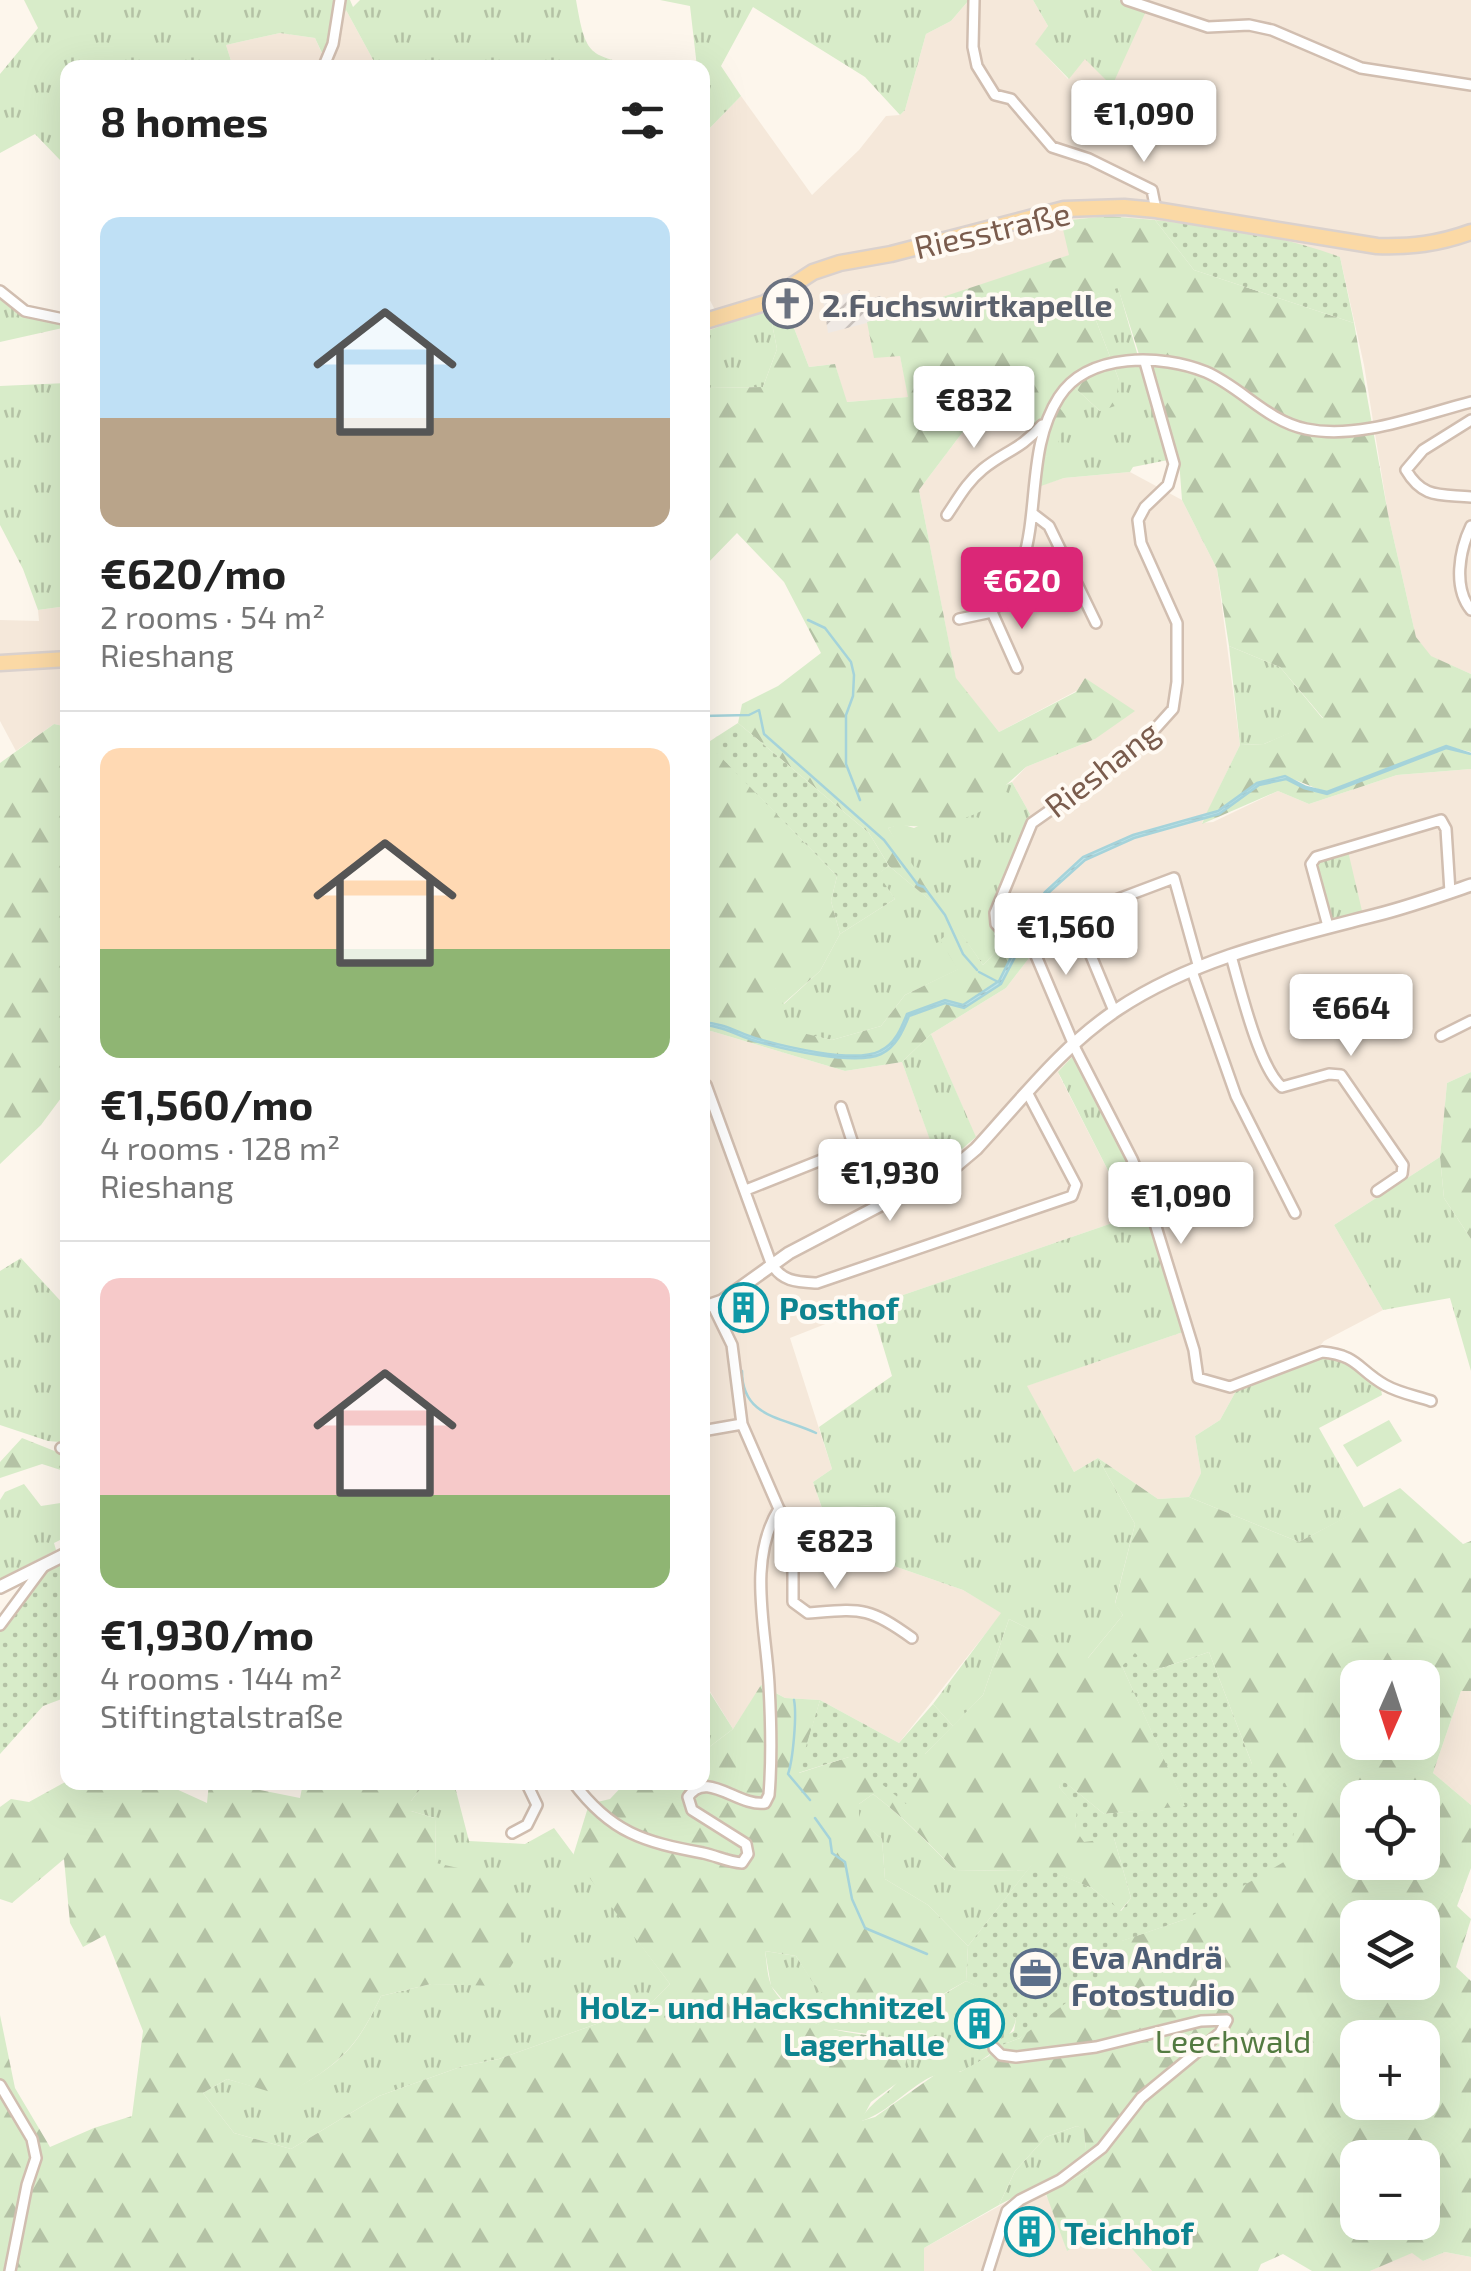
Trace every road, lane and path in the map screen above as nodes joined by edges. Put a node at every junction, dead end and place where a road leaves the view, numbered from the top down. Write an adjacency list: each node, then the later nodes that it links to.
1 (340, 0): 4 (street)
2 (974, 0): 6 (street)
3 (1127, 0): 5 (street)
4 (327, 60)
5 (1471, 85)
6 (1156, 210): 7 (main road, Riesstraße); 10 (main road, Riesstraße)
7 (1471, 232)
8 (0, 291): 9 (street)
9 (60, 318)
10 (710, 320)
11 (1145, 362): 12 (street); 14 (street); 34 (street, Rieshang)
12 (1471, 402)
13 (1471, 420): 15 (street)
14 (1044, 423): 16 (street); 17 (street)
15 (1471, 497)
16 (1032, 513): 20 (street); 22 (street)
17 (947, 515)
18 (1471, 526): 19 (street)
19 (1471, 610)
20 (992, 612): 21 (street); 25 (street)
21 (959, 620)
22 (1096, 624)
23 (60, 659): 24 (main road)
24 (0, 663)
25 (1017, 668)
26 (1471, 885): 27 (street)
27 (1450, 892): 28 (street); 28 (street)
28 (1328, 926): 29 (street)
29 (1231, 956): 30 (street); 39 (street)
30 (1195, 969): 31 (street); 31 (street); 40 (street)
31 (1114, 1011): 34 (street)
32 (1471, 1022): 33 (street)
33 (1441, 1036)
34 (1074, 1044): 35 (street); 44 (street, Rieshang)
35 (1028, 1092): 41 (street); 41 (street)
36 (710, 1096): 38 (street)
37 (842, 1107): 38 (street)
38 (746, 1190): 41 (street)
39 (1377, 1192)
40 (1295, 1213)
41 (771, 1264): 42 (street)
42 (710, 1306)
43 (710, 1310): 45 (street)
44 (1431, 1402)
45 (742, 1424): 46 (street); 47 (street)
46 (710, 1430)
47 (779, 1509): 52 (street); 53 (street)
48 (60, 1557): 49 (street)
49 (44, 1566): 50 (street); 51 (street)
50 (0, 1586)
51 (0, 1625)
52 (912, 1638)
53 (710, 1788)
54 (530, 1790): 57 (street)
55 (580, 1790): 56 (street)
56 (692, 1790)
57 (512, 1833)
58 (994, 2048): 61 (street)
59 (0, 2086): 60 (street)
60 (10, 2271)
61 (988, 2271)

